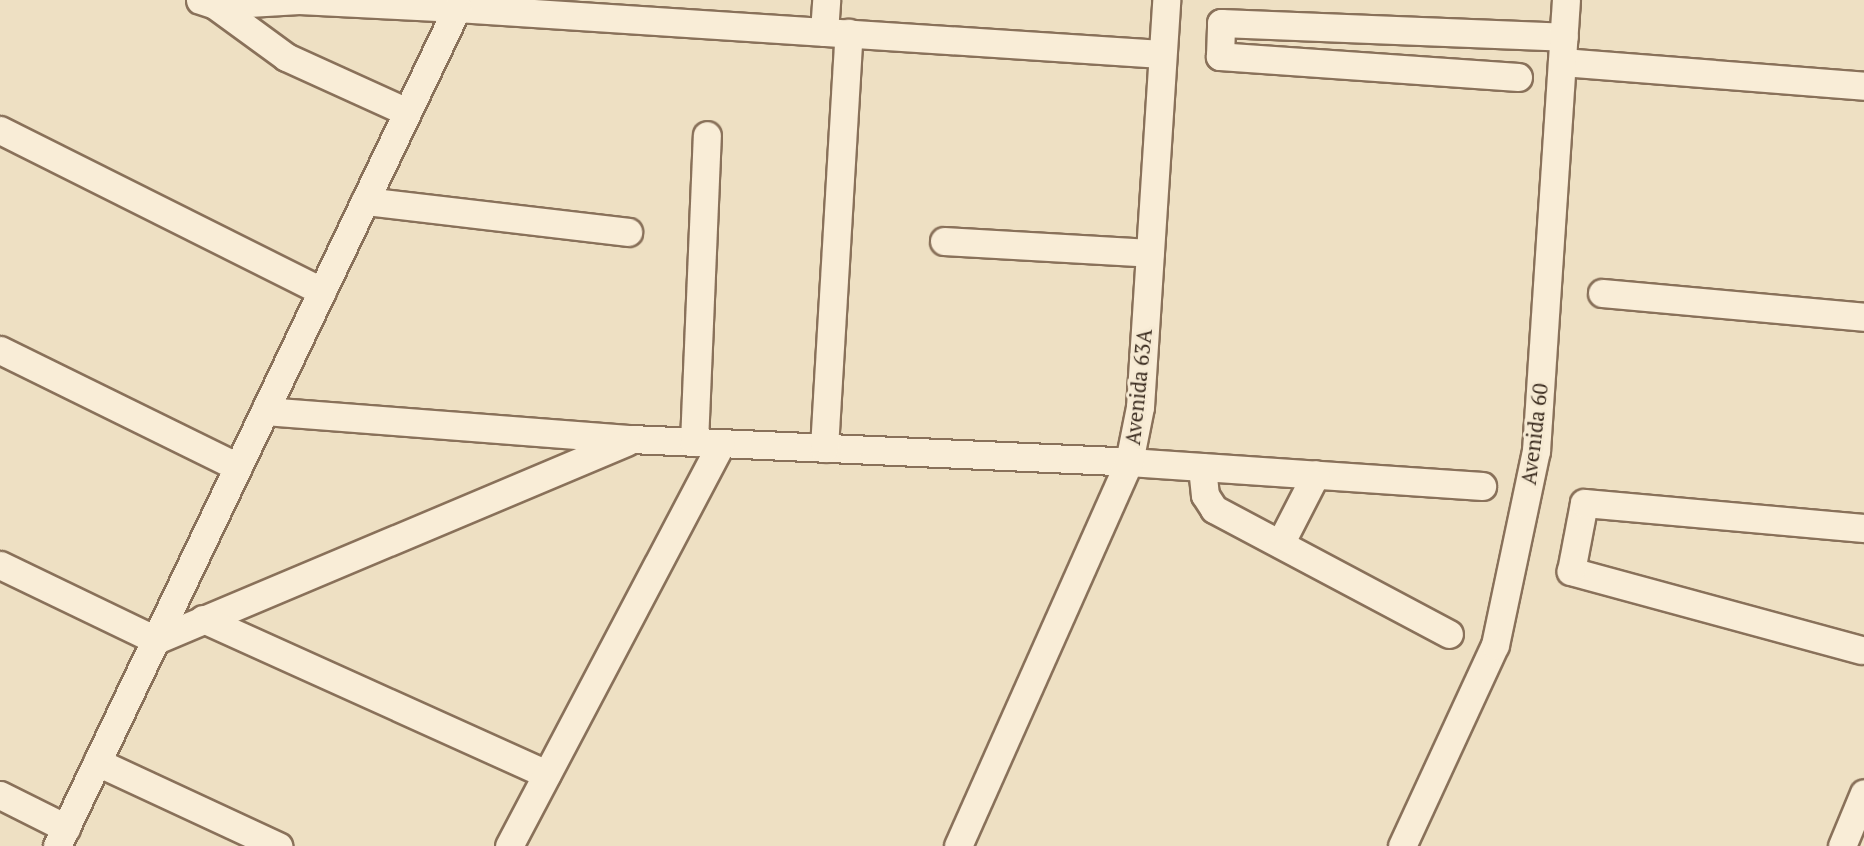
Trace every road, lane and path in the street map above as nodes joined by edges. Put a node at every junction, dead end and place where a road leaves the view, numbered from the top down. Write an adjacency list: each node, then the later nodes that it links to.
1 (299, 0): 5 (street); 7 (street)
2 (826, 0): 9 (street)
3 (1166, 0): 11 (street, Avenida 63A)
4 (1566, 0): 10 (street, Avenida 60)
5 (207, 2): 14 (street)
6 (519, 6): 7 (street); 8 (street)
7 (457, 8): 14 (street)
8 (674, 11): 9 (street)
9 (836, 33): 11 (street); 29 (street)
10 (1563, 50): 12 (street); 13 (street); 50 (street, Avenida 60)
11 (1162, 54): 20 (street, Avenida 63A)
12 (1518, 77)
13 (1864, 86)
14 (407, 112): 17 (street)
15 (0, 130): 21 (street)
16 (707, 135): 27 (street)
17 (365, 201): 18 (street); 21 (street)
18 (628, 232)
19 (944, 241): 20 (street)
20 (1150, 253): 30 (street, Avenida 63A)
21 (322, 291): 25 (street)
22 (1602, 293): 23 (street)
23 (1864, 317)
24 (0, 350): 31 (street)
25 (265, 411): 26 (street); 31 (street)
26 (631, 439): 27 (street); 38 (street)
27 (694, 442): 28 (street)
28 (721, 444): 29 (street); 43 (street)
29 (824, 448): 30 (street)
30 (1129, 462): 32 (street); 49 (street, Avenida 63A)
31 (238, 467): 40 (street)
32 (1202, 467): 33 (street); 36 (street)
33 (1316, 474): 34 (street); 36 (street)
34 (1482, 486)
35 (1864, 528): 41 (street)
36 (1281, 542): 39 (street)
37 (0, 565): 40 (street)
38 (203, 619): 40 (street); 43 (street)
39 (1449, 634)
40 (156, 639): 42 (street)
41 (1861, 650)
42 (97, 762): 46 (street); 47 (street)
43 (547, 774): 48 (street)
44 (1864, 793): 51 (street)
45 (0, 795): 46 (street)
46 (62, 837)
47 (278, 846)
48 (509, 846)
49 (958, 846)
50 (1402, 846)
51 (1842, 846)

